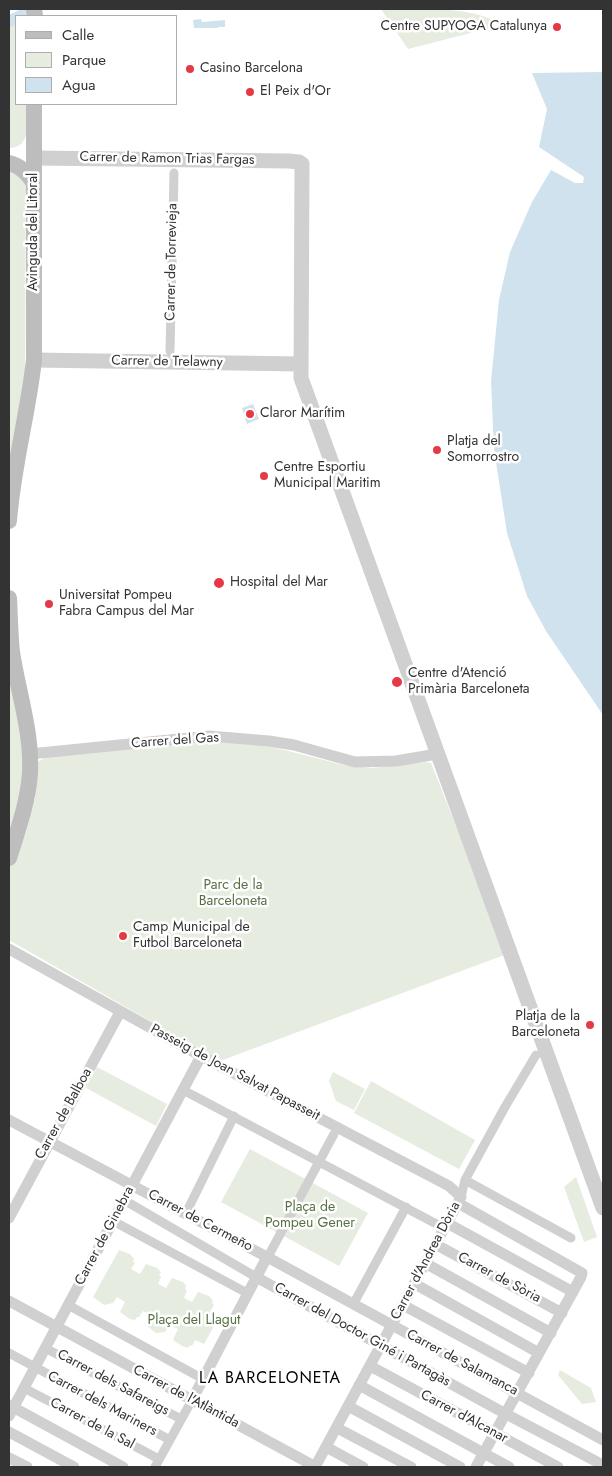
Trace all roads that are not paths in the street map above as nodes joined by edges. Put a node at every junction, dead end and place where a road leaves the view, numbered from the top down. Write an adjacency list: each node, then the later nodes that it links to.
1 (34, 105): 3 (main road, Avinguda del Litoral)
2 (9, 156): 3 (main road)
3 (34, 158): 6 (main road, Avinguda del Litoral); 9 (street, Carrer de Ramon Trias Fargas)
4 (9, 163): 6 (main road)
5 (174, 173): 7 (street, Carrer de Torrevieja)
6 (34, 183): 8 (main road, Avinguda del Litoral)
7 (170, 350)
8 (34, 360): 9 (street, Carrer de Trelawny); 10 (main road, Avinguda del Litoral)
9 (300, 364): 13 (street)
10 (9, 521)
11 (9, 598): 12 (main road)
12 (30, 754): 13 (street, Carrer del Gas); 14 (main road)
13 (437, 754): 30 (street)
14 (9, 858)
15 (9, 949): 16 (street, Passeig de Joan Salvat Papasseit)
16 (120, 1012): 18 (street, Passeig de Joan Salvat Papasseit); 23 (street, Carrer de Balboa)
17 (536, 1055): 25 (street, Carrer d'Andrea Dòria)
18 (201, 1056): 19 (street, Carrer de Ginebra); 28 (street, Passeig de Joan Salvat Papasseit)
19 (183, 1090): 20 (street); 26 (street, Carrer de Ginebra)
20 (234, 1116): 24 (street); 31 (street)
21 (9, 1120): 23 (street, Carrer de Cermeño)
22 (334, 1134): 24 (street)
23 (49, 1142): 26 (street, Carrer de Cermeño); 32 (street, Carrer de Balboa)
24 (320, 1161): 29 (street); 37 (street)
25 (465, 1180): 28 (street, Carrer d'Andrea Dòria); 35 (street)
26 (132, 1185): 27 (street, Carrer de Ginebra); 37 (street, Carrer de Cermeño)
27 (124, 1200): 33 (street, Carrer de Ginebra); 39 (street, Carrer del Doctor Giné i Partagàs)
28 (459, 1200): 34 (street, Carrer d'Andrea Dòria); 41 (street, Passeig de Joan Salvat Papasseit)
29 (406, 1207): 34 (street); 44 (street)
30 (603, 1208)
31 (188, 1210)
32 (9, 1218)
33 (113, 1222): 42 (street); 45 (street, Carrer de Ginebra)
34 (446, 1225): 36 (street, Carrer d'Andrea Dòria); 41 (street)
35 (572, 1238)
36 (435, 1244): 38 (street, Carrer d'Andrea Dòria); 47 (street, Carrer de Sòria)
37 (268, 1255): 39 (street); 48 (street, Carrer de Salamanca)
38 (425, 1263): 40 (street, Carrer d'Andrea Dòria); 50 (street)
39 (256, 1277): 42 (street); 51 (street, Carrer del Doctor Giné i Partagàs)
40 (415, 1284): 46 (street, Carrer d'Andrea Dòria); 54 (street)
41 (573, 1292): 47 (street)
42 (247, 1293): 58 (street)
43 (9, 1301): 49 (street, Carrer de l'Atlàntida)
44 (355, 1301)
45 (68, 1305): 49 (street, Carrer de Ginebra); 58 (street)
46 (403, 1305): 48 (street, Carrer d'Andrea Dòria); 57 (street)
47 (562, 1313): 50 (street)
48 (392, 1325): 51 (street, Carrer d'Andrea Dòria); 61 (street, Carrer de Salamanca)
49 (56, 1327): 52 (street, Carrer de Ginebra); 62 (street, Carrer de l'Atlàntida)
50 (551, 1333): 54 (street)
51 (381, 1345): 55 (street, Carrer d'Andrea Dòria); 65 (street, Carrer del Doctor Giné i Partagàs)
52 (45, 1348): 56 (street, Carrer de Ginebra); 66 (street, Carrer dels Safareigs)
53 (9, 1353): 56 (street, Carrer dels Mariners)
54 (539, 1353): 57 (street)
55 (370, 1366): 59 (street, Carrer d'Andrea Dòria); 69 (street, Carrer d'Alcanar)
56 (35, 1368): 60 (street, Carrer de Ginebra); 70 (street, Carrer dels Mariners)
57 (529, 1373): 61 (street)
58 (203, 1378): 62 (street)
59 (359, 1385): 63 (street, Carrer d'Andrea Dòria); 73 (street)
60 (24, 1388): 64 (street, Carrer de Ginebra); 75 (street, Carrer de la Sal)
61 (518, 1393): 65 (street); 71 (street, Carrer de Salamanca)
62 (192, 1400): 66 (street); 80 (street, Carrer de l'Atlàntida)
63 (348, 1406): 67 (street, Carrer d'Andrea Dòria); 83 (street)
64 (10, 1410): 79 (street)
65 (506, 1414): 69 (street); 76 (street, Carrer del Doctor Giné i Partagàs)
66 (181, 1419): 70 (street)
67 (337, 1428): 72 (street, Carrer d'Andrea Dòria); 82 (street)
68 (9, 1432): 78 (street)
69 (495, 1434): 73 (street); 86 (street, Carrer d'Alcanar)
70 (170, 1440): 75 (street)
71 (603, 1440)
72 (326, 1447): 80 (street, Carrer d'Andrea Dòria); 81 (street)
73 (483, 1454): 84 (street); 85 (street)
74 (9, 1458): 77 (street)
75 (157, 1463)
76 (603, 1465)
77 (27, 1467)
78 (74, 1467)
79 (123, 1467)
80 (316, 1467)
81 (364, 1467)
82 (411, 1467)
83 (460, 1467)
84 (476, 1467)
85 (509, 1467)
86 (558, 1467)

